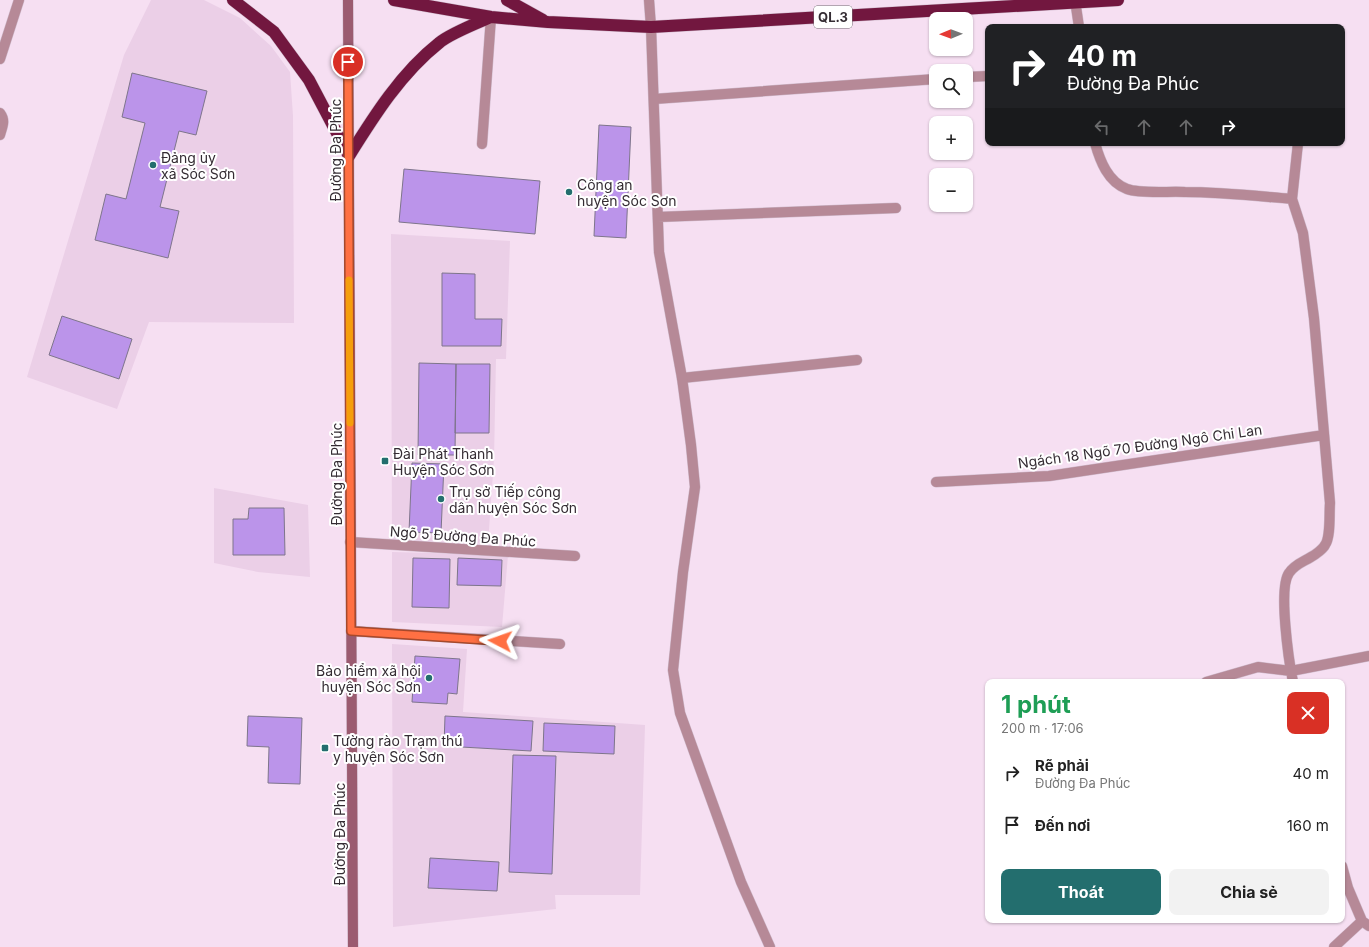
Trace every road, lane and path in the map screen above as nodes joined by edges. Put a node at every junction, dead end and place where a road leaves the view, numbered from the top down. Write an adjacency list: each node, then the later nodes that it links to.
1 (19, 0): 13 (street)
2 (233, 0): 23 (highway)
3 (348, 0): 23 (main road, Đường Đa Phúc)
4 (394, 0): 9 (highway, QL.3)
5 (507, 0): 10 (highway)
6 (649, 0): 12 (street)
7 (1118, 0): 8 (highway, QL.3)
8 (1075, 2): 11 (street); 12 (highway, QL.3)
9 (491, 16): 10 (highway, QL.3); 20 (street); 23 (highway)
10 (548, 22): 12 (highway, QL.3)
11 (1079, 24)
12 (652, 27): 17 (street)
13 (0, 60)
14 (985, 76): 15 (street)
15 (973, 77)
16 (929, 79): 17 (street)
17 (654, 99): 26 (street)
18 (0, 113): 19 (street)
19 (0, 135)
20 (482, 144)
21 (1096, 146): 24 (street)
22 (1298, 146): 24 (street)
23 (349, 156): 31 (main road, Đường Đa Phúc)
24 (1292, 198): 29 (street)
25 (896, 208): 26 (street)
26 (658, 217): 28 (street)
27 (857, 360): 28 (street)
28 (682, 378): 42 (street)
29 (1324, 435): 30 (street, Ngách 18 Ngõ 70 Đường Ngô Chi Lan); 36 (street)
30 (936, 482)
31 (350, 542): 32 (street, Ngõ 5 Đường Đa Phúc); 33 (main road, Đường Đa Phúc)
32 (575, 556)
33 (351, 631): 34 (street); 41 (main road, Đường Đa Phúc)
34 (560, 644)
35 (1369, 656): 36 (street)
36 (1291, 671): 37 (street); 38 (street)
37 (1216, 679)
38 (1292, 679)
39 (1345, 877): 40 (street)
40 (1366, 924): 43 (street)
41 (353, 947)
42 (770, 947)
43 (1334, 947)

